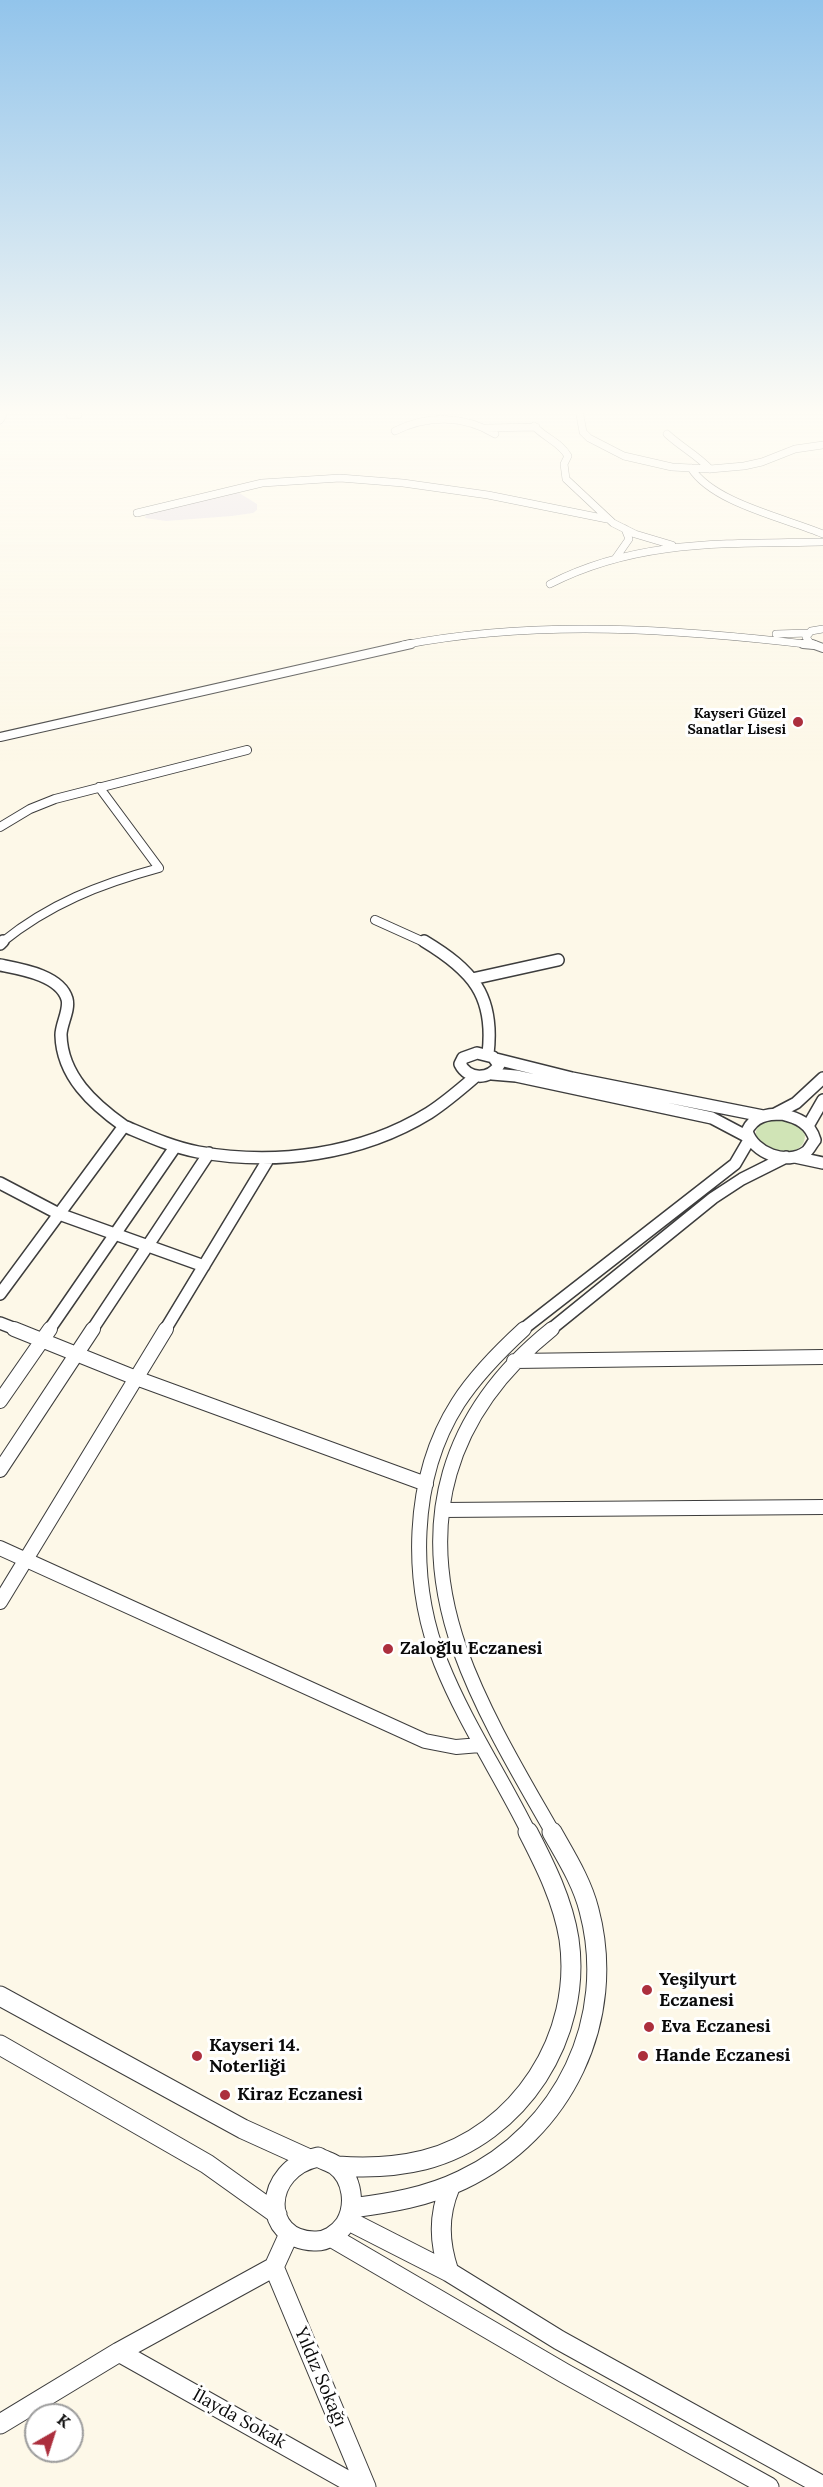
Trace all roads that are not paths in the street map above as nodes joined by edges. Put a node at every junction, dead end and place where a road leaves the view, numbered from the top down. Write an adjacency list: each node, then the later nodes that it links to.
1 (626, 531): 5 (street)
2 (630, 531): 4 (street)
3 (823, 542): 4 (street)
4 (682, 547): 5 (street)
5 (615, 559): 6 (street)
6 (550, 584)
7 (818, 629): 8 (street); 9 (street)
8 (739, 636): 9 (street); 11 (street)
9 (814, 645): 10 (street)
10 (823, 648)
11 (0, 737)
12 (247, 750): 13 (street)
13 (99, 787): 14 (street); 16 (street)
14 (0, 826)
15 (375, 920): 19 (street)
16 (0, 944)
17 (558, 960): 19 (street)
18 (0, 965): 26 (street)
19 (472, 980): 20 (street)
20 (492, 1056): 21 (street); 22 (street); 25 (street)
21 (492, 1074): 22 (street); 28 (street)
22 (476, 1076): 32 (street)
23 (823, 1078): 25 (street)
24 (823, 1100): 27 (street)
25 (769, 1115): 27 (street); 28 (street)
26 (124, 1126): 29 (street); 35 (street)
27 (814, 1129): 31 (street)
28 (748, 1139): 31 (street); 48 (street)
29 (175, 1147): 30 (street); 36 (street)
30 (209, 1153): 32 (street); 37 (street)
31 (790, 1156): 33 (street); 44 (street)
32 (269, 1158): 38 (street)
33 (823, 1162)
34 (0, 1183): 35 (street)
35 (59, 1214): 36 (street); 39 (street)
36 (115, 1235): 37 (street); 41 (street)
37 (148, 1247): 38 (street); 42 (street)
38 (204, 1266): 45 (street)
39 (0, 1294)
40 (0, 1323): 41 (street)
41 (42, 1340): 42 (street); 46 (street)
42 (76, 1354): 45 (street); 47 (street)
43 (823, 1358): 44 (street)
44 (514, 1360): 50 (street)
45 (136, 1378): 48 (street); 52 (street)
46 (0, 1401)
47 (0, 1470)
48 (426, 1484): 54 (street)
49 (823, 1507): 50 (street)
50 (443, 1510): 59 (street)
51 (0, 1548): 52 (street)
52 (26, 1560): 53 (street); 54 (street)
53 (0, 1602)
54 (480, 1745): 58 (street)
55 (0, 1996): 57 (street)
56 (0, 2045): 60 (street)
57 (307, 2158): 58 (street); 60 (street)
58 (338, 2166): 61 (street)
59 (450, 2187): 61 (street); 65 (street)
60 (276, 2214): 62 (street)
61 (350, 2214): 63 (street); 65 (street)
62 (289, 2234): 63 (street); 64 (street)
63 (331, 2237): 71 (street)
64 (274, 2267): 66 (street); 70 (street, Yıldız Sokağı)
65 (448, 2272): 68 (street)
66 (119, 2352): 67 (street); 69 (street, İlayda Sokak)
67 (0, 2424)
68 (823, 2486)
69 (359, 2487)
70 (366, 2487)
71 (769, 2487)

